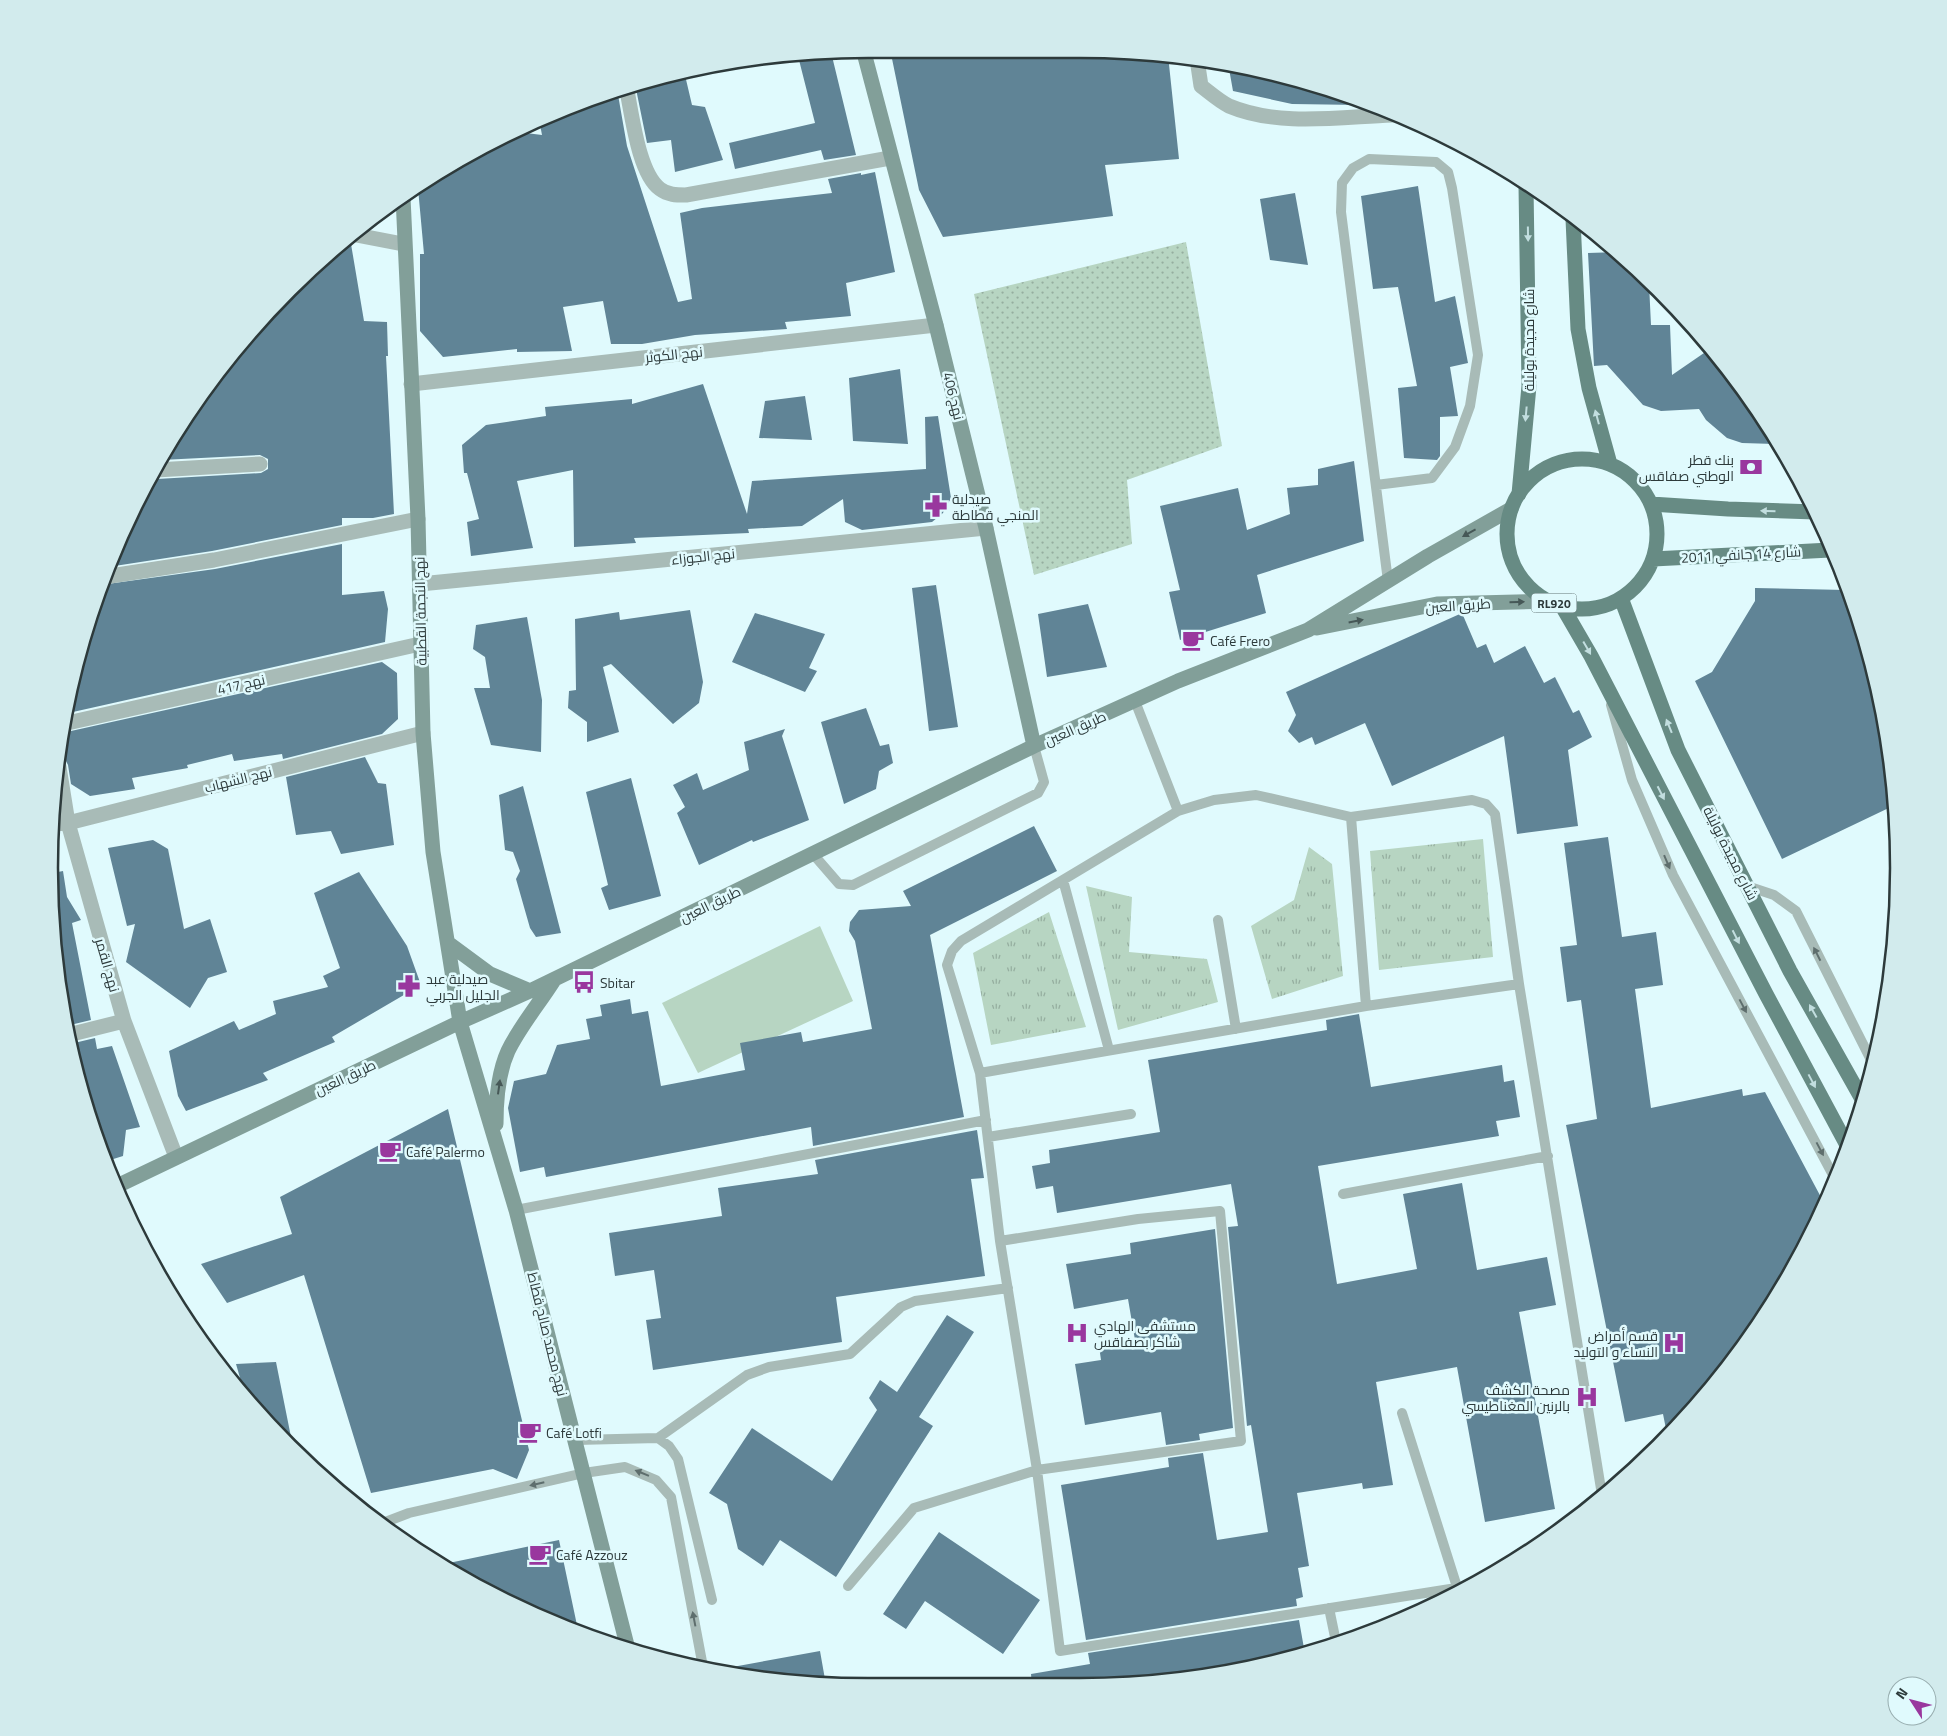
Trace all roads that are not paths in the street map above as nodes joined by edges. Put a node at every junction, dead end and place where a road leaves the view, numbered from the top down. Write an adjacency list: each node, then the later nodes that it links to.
1 (864, 58): 5 (street, نهج 406)
2 (1198, 66): 4 (street)
3 (628, 94): 5 (street)
4 (1379, 115)
5 (890, 158): 11 (street, نهج 406)
6 (1526, 192): 17 (main road, شارع مجيدة بوليلة, one-way to 17)
7 (403, 205): 10 (street, نهج النجمة القطبية)
8 (1572, 225): 14 (main road, one-way to 8)
9 (362, 236): 10 (street)
10 (403, 244): 12 (street, نهج النجمة القطبية)
11 (936, 324): 12 (street, نهج الكوثر); 22 (street, نهج 406)
12 (411, 384): 21 (street, نهج النجمة القطبية)
13 (260, 464): 15 (street)
14 (1610, 464): 17 (main road, RL920); 18 (main road, RL920)
15 (162, 470)
16 (1376, 485): 16 (lane); 26 (lane)
17 (1519, 494): 19 (main road, RL920)
18 (1651, 504): 20 (main road, one-way to 18); 24 (main road, RL920)
19 (1511, 509): 26 (street, طريق العين / RL920, one-way to 26); 29 (main road, RL920)
20 (1807, 512)
21 (418, 519): 25 (street); 27 (street, نهج النجمة القطبية)
22 (986, 528): 27 (street, نهج الجوزاء); 36 (street, نهج 406)
23 (1824, 550): 24 (main road, شارع 14 جانفي 2011)
24 (1652, 559): 28 (main road, RL920)
25 (113, 576)
26 (1388, 581): 30 (street, طريق العين / RL920)
27 (420, 584): 31 (street, نهج النجمة القطبية)
28 (1621, 598): 29 (main road, RL920); 43 (main road, شارع مجيدة بوليلة, one-way to 28)
29 (1556, 604): 30 (street, طريق العين / RL920, one-way to 29); 32 (main road, one-way to 32)
30 (1308, 630): 33 (street, طريق العين / RL920)
31 (420, 644): 34 (street, نهج 417); 35 (street, نهج النجمة القطبية)
32 (1605, 685): 62 (main road, one-way to 62); 65 (lane, one-way to 65)
33 (1135, 701): 36 (street, طريق العين / RL920); 38 (lane)
34 (71, 722)
35 (423, 733): 40 (street, نهج الشهاب); 45 (street, نهج النجمة القطبية)
36 (1034, 746): 41 (street, طريق العين / RL920); 41 (lane)
37 (60, 807): 40 (street, نهج القمر)
38 (1178, 812): 39 (lane); 42 (lane)
39 (1351, 817): 47 (lane); 49 (lane)
40 (60, 823): 50 (street, نهج القمر)
41 (813, 854): 46 (street, طريق العين / RL920)
42 (1063, 880): 54 (lane); 56 (lane)
43 (1748, 886): 55 (lane, one-way to 43); 57 (main road, شارع مجيدة بوليلة, one-way to 43)
44 (1218, 920): 52 (lane)
45 (448, 943): 48 (street); 51 (street, نهج النجمة القطبية)
46 (554, 979): 48 (street, طريق العين / RL920); 60 (street, one-way to 46)
47 (1519, 984): 49 (lane); 63 (lane)
48 (530, 991): 51 (street, طريق العين / RL920)
49 (1366, 1006): 52 (lane)
50 (124, 1021): 53 (street); 64 (street, نهج القمر)
51 (460, 1022): 60 (street, نهج محمد صالح قطاط); 64 (street, طريق العين / RL920)
52 (1236, 1029): 54 (lane)
53 (75, 1033)
54 (1109, 1050): 56 (lane)
55 (1868, 1052)
56 (980, 1073): 59 (lane)
57 (1858, 1091)
58 (1131, 1114): 61 (lane)
59 (986, 1120): 61 (lane); 68 (lane)
60 (496, 1136): 68 (street, نهج محمد صالح قطاط)
61 (988, 1137): 69 (lane)
62 (1843, 1137)
63 (1548, 1156): 67 (lane); 76 (lane)
64 (176, 1157): 66 (street, طريق العين / RL920)
65 (1831, 1170)
66 (122, 1184)
67 (1343, 1194)
68 (516, 1210): 73 (street, نهج محمد صالح قطاط)
69 (1000, 1241): 70 (lane); 74 (lane)
70 (1008, 1288): 72 (lane); 74 (lane)
71 (1402, 1413): 78 (lane)
72 (658, 1438): 73 (lane); 81 (lane)
73 (576, 1440): 75 (street, نهج محمد صالح قطاط)
74 (1038, 1470): 79 (lane); 82 (lane)
75 (584, 1473): 77 (lane, one-way to 77); 84 (street, نهج محمد صالح قطاط); 85 (lane, one-way to 75)
76 (1601, 1487)
77 (389, 1521)
78 (1456, 1585)
79 (848, 1586)
80 (1447, 1590): 82 (lane)
81 (712, 1600)
82 (1329, 1608): 83 (lane)
83 (1335, 1637)
84 (626, 1641)
85 (702, 1661)

